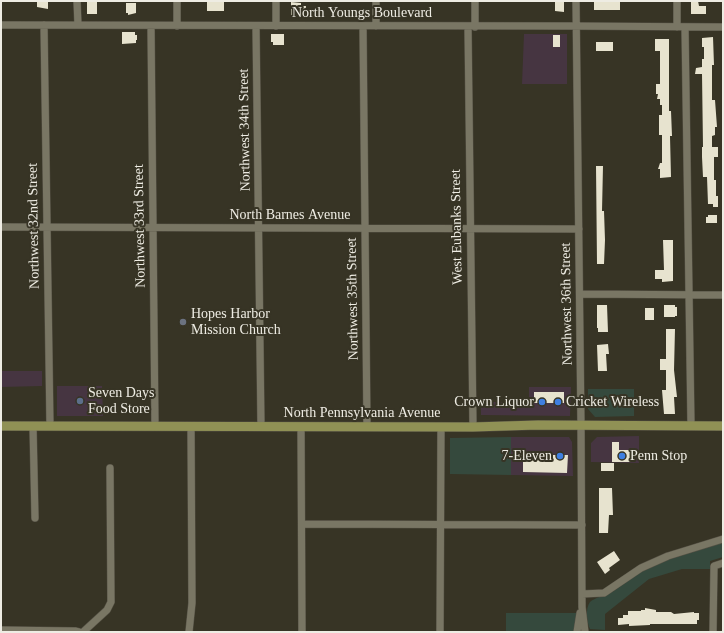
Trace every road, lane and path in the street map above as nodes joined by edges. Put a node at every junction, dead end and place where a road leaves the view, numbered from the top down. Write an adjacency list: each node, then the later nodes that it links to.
1 (77, 1): 10 (street)
2 (177, 1): 12 (street)
3 (276, 1): 14 (street)
4 (376, 1): 16 (street)
5 (475, 1): 18 (street, West Eubanks Street)
6 (576, 1): 17 (street, Northwest 36th Street)
7 (677, 1): 19 (street)
8 (1, 25): 9 (street, North Youngs Boulevard)
9 (44, 25): 10 (street, North Youngs Boulevard); 22 (street, Northwest 32nd Street)
10 (78, 25): 11 (street, North Youngs Boulevard)
11 (151, 26): 12 (street, North Youngs Boulevard); 23 (street, Northwest 33rd Street)
12 (177, 26): 13 (street, North Youngs Boulevard)
13 (256, 26): 14 (street, North Youngs Boulevard); 24 (street, Northwest 34th Street)
14 (276, 26): 15 (street, North Youngs Boulevard)
15 (363, 26): 16 (street, North Youngs Boulevard); 25 (street, Northwest 35th Street)
16 (376, 26): 18 (street, North Youngs Boulevard)
17 (577, 26): 18 (street, North Youngs Boulevard); 19 (street, North Youngs Boulevard); 27 (street, Northwest 36th Street)
18 (472, 27): 26 (street, West Eubanks Street)
19 (681, 27): 20 (street, North Youngs Boulevard); 29 (street)
20 (723, 27)
21 (1, 227): 22 (street, North Barnes Avenue)
22 (47, 227): 23 (street, North Barnes Avenue); 34 (street, Northwest 32nd Street)
23 (153, 228): 24 (street, North Barnes Avenue); 35 (street, Northwest 33rd Street)
24 (260, 228): 25 (street, North Barnes Avenue); 39 (street, Northwest 34th Street)
25 (365, 228): 26 (street, North Barnes Avenue); 41 (street, Northwest 35th Street)
26 (470, 228): 27 (street, North Barnes Avenue); 43 (street, West Eubanks Street)
27 (579, 229): 28 (street, Northwest 36th Street)
28 (580, 294): 29 (street); 37 (street, Northwest 36th Street)
29 (689, 295): 30 (street); 31 (street)
30 (723, 295)
31 (691, 425): 37 (main road, North Pennsylvania Avenue); 38 (main road, North Pennsylvania Avenue)
32 (1, 426): 33 (main road, North Pennsylvania Avenue)
33 (33, 426): 34 (main road, North Pennsylvania Avenue); 45 (street)
34 (50, 426): 35 (main road, North Pennsylvania Avenue)
35 (155, 426): 36 (main road, North Pennsylvania Avenue)
36 (192, 426): 39 (main road, North Pennsylvania Avenue); 57 (street)
37 (581, 426): 43 (main road, North Pennsylvania Avenue); 48 (street, Northwest 36th Street)
38 (723, 426)
39 (261, 427): 40 (main road, North Pennsylvania Avenue)
40 (301, 427): 41 (main road, North Pennsylvania Avenue); 46 (street)
41 (367, 427): 42 (main road, North Pennsylvania Avenue)
42 (441, 427): 43 (main road, North Pennsylvania Avenue); 47 (street)
43 (473, 427)
44 (110, 468): 56 (street)
45 (35, 518)
46 (302, 524): 47 (street); 58 (street)
47 (441, 525): 48 (street); 59 (street)
48 (582, 525): 51 (street, Northwest 36th Street)
49 (723, 539): 51 (street)
50 (723, 563): 62 (street)
51 (582, 594): 52 (street, Northwest 36th Street)
52 (582, 607): 60 (street, Northwest 36th Street); 61 (street, Northwest 36th Street)
53 (1, 630): 54 (street)
54 (47, 631): 55 (street)
55 (79, 632)
56 (83, 632)
57 (189, 632)
58 (302, 632)
59 (440, 632)
60 (577, 632)
61 (585, 632)
62 (713, 632)

